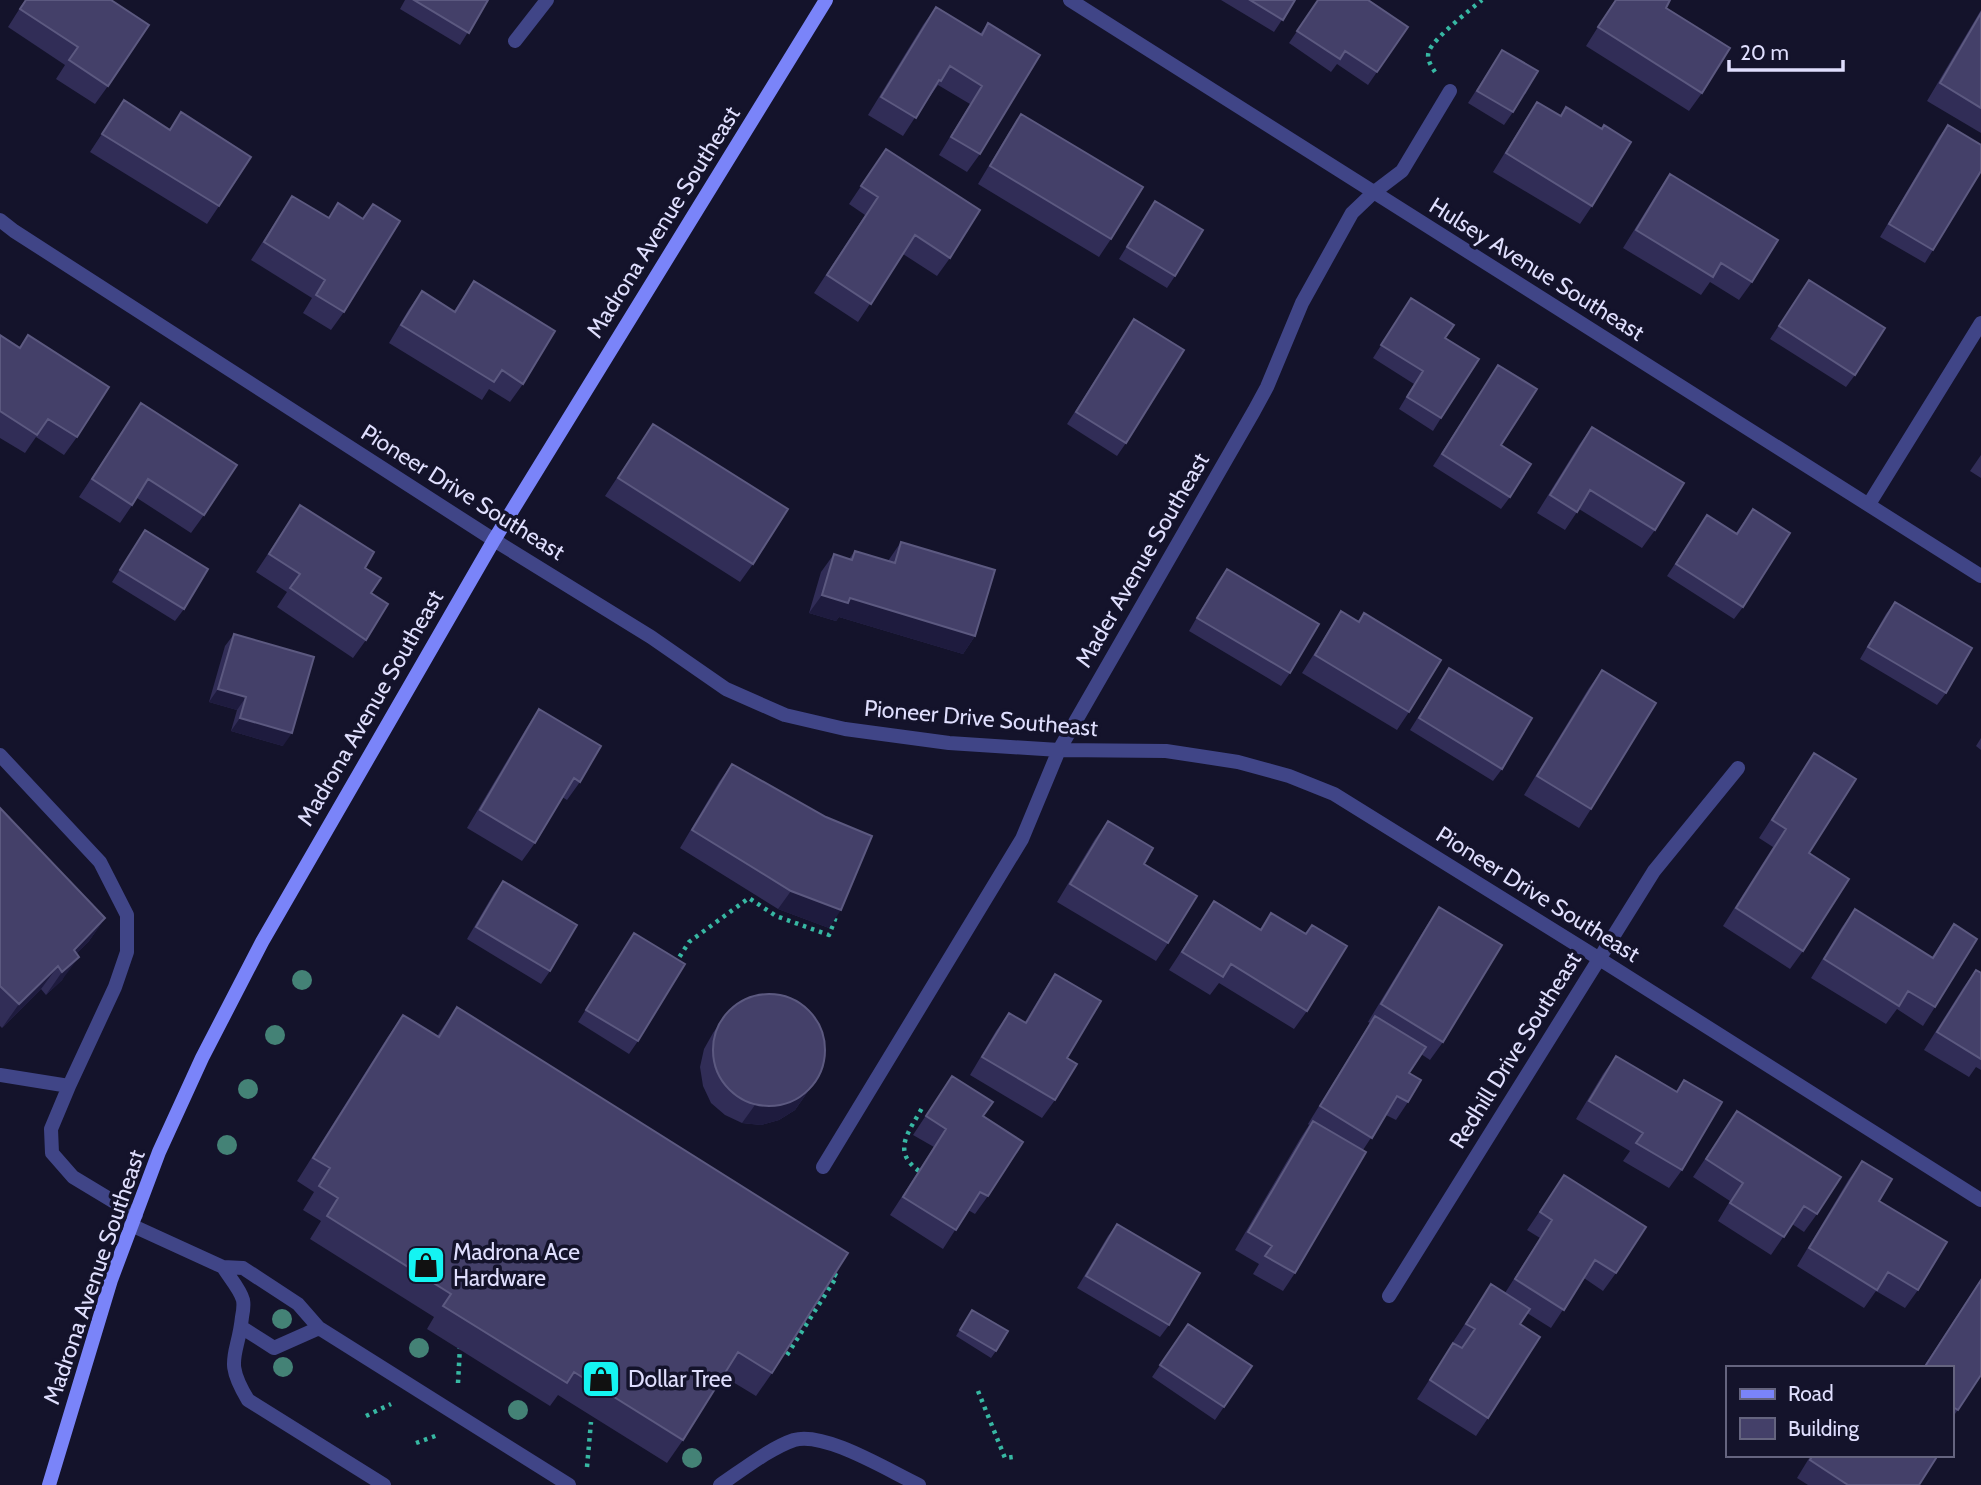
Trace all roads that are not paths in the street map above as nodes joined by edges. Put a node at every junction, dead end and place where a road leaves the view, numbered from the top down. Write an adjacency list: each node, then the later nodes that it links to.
1 (547, 0): 4 (street)
2 (826, 0): 10 (main road, Madrona Avenue Southeast)
3 (1070, 0): 6 (street, Hulsey Avenue Southeast)
4 (515, 41)
5 (1450, 91): 6 (street, Mader Avenue Southeast)
6 (1373, 193): 9 (street, Hulsey Avenue Southeast); 12 (street, Mader Avenue Southeast)
7 (0, 220): 10 (street, Pioneer Drive Southeast)
8 (1981, 323): 9 (street)
9 (1869, 504): 11 (street, Hulsey Avenue Southeast)
10 (494, 540): 12 (street, Pioneer Drive Southeast); 20 (main road, Madrona Avenue Southeast)
11 (1981, 576)
12 (1059, 750): 15 (street, Pioneer Drive Southeast); 18 (street, Mader Avenue Southeast)
13 (0, 755): 17 (street)
14 (1738, 768): 15 (street, Redhill Drive Southeast)
15 (1598, 958): 19 (street, Pioneer Drive Southeast); 22 (street, Redhill Drive Southeast)
16 (0, 1075): 17 (street)
17 (69, 1086): 20 (street)
18 (823, 1167)
19 (1981, 1200)
20 (134, 1220): 21 (street); 25 (main road, Madrona Avenue Southeast)
21 (223, 1267): 23 (street); 24 (street)
22 (1389, 1296)
23 (241, 1327): 24 (street); 26 (street)
24 (319, 1328): 27 (street)
25 (50, 1485)
26 (384, 1485)
27 (569, 1485)
28 (720, 1485): 29 (street)
29 (919, 1485)

